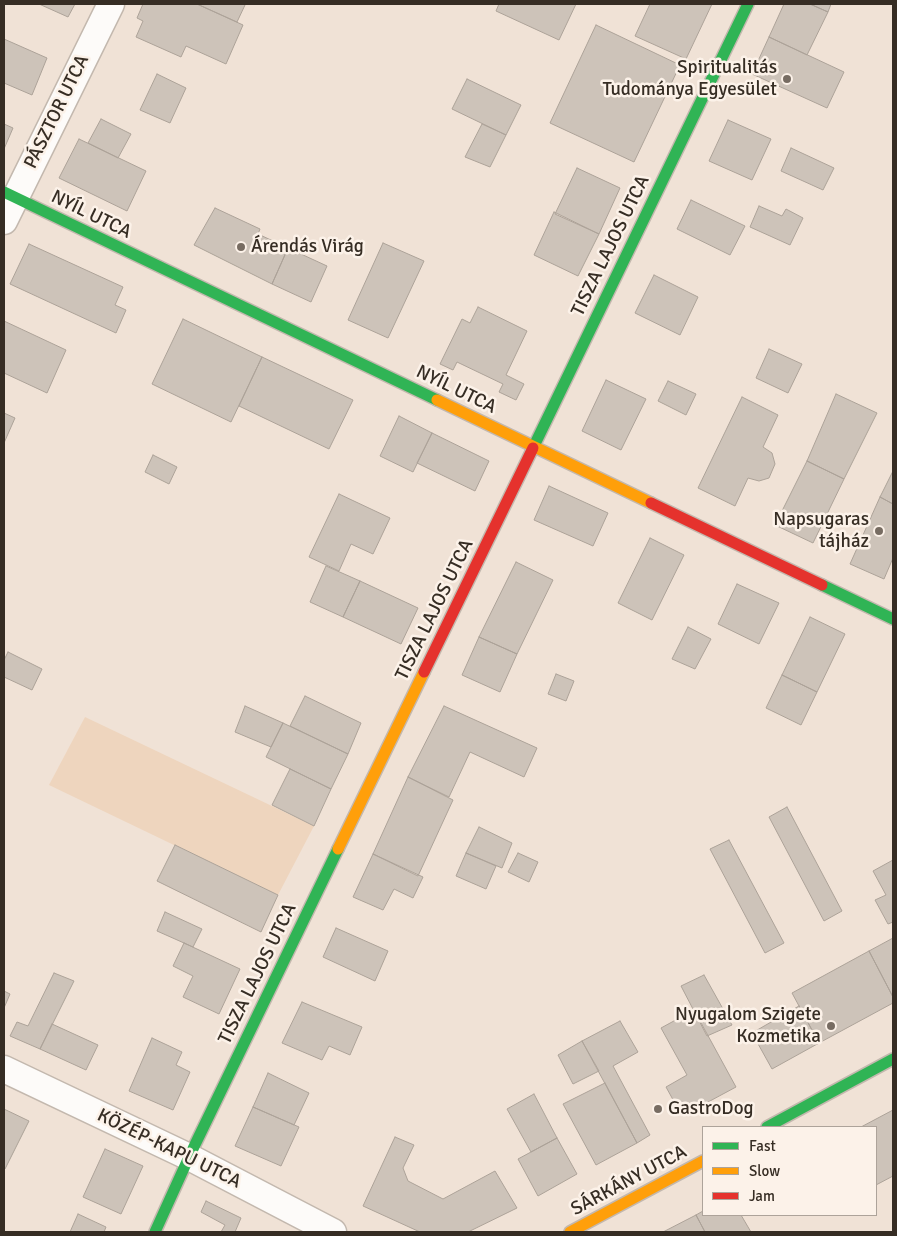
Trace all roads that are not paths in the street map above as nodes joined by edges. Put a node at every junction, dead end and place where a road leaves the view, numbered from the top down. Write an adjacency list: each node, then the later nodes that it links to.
1 (111, 4): 3 (street, PÁSZTOR UTCA)
2 (748, 4): 5 (street, TISZA LAJOS UTCA)
3 (9, 195): 4 (street, PÁSZTOR UTCA); 5 (street, NYÍL UTCA)
4 (4, 221)
5 (534, 446): 6 (street, NYÍL UTCA); 10 (street, TISZA LAJOS UTCA)
6 (893, 619)
7 (893, 1059): 9 (street)
8 (4, 1069): 10 (street, KÖZÉP-KAPU UTCA)
9 (769, 1126)
10 (189, 1157): 12 (street, TISZA LAJOS UTCA); 13 (street, KÖZÉP-KAPU UTCA)
11 (702, 1162): 14 (street, SÁRKÁNY UTCA)
12 (155, 1232)
13 (333, 1232)
14 (570, 1232)

